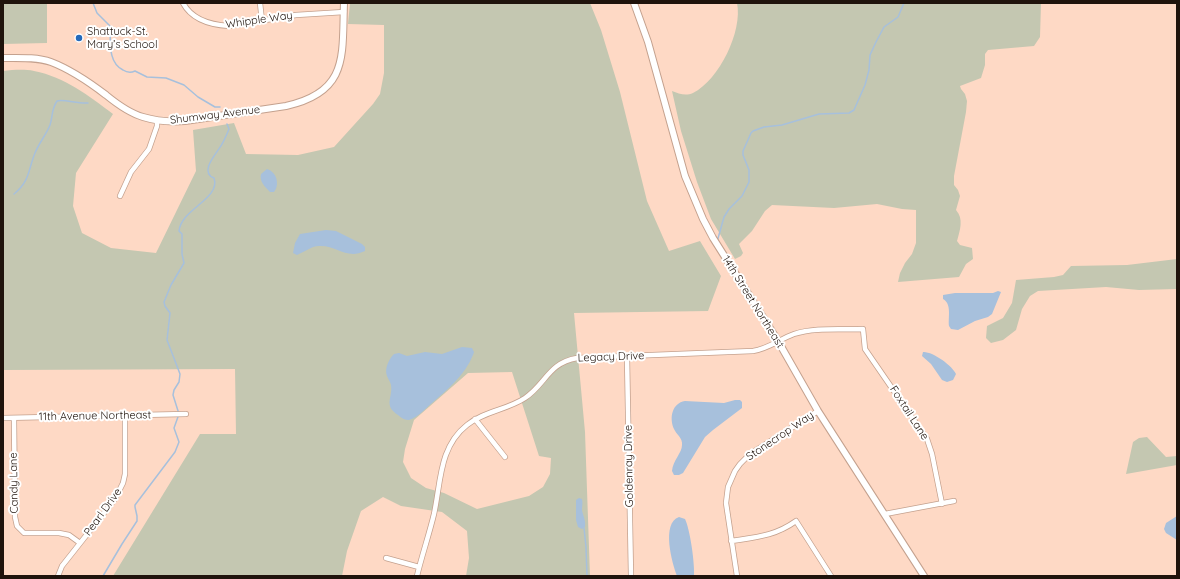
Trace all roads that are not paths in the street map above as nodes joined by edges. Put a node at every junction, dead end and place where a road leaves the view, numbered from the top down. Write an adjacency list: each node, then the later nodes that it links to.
1 (183, 3): 6 (street, Whipple Way)
2 (260, 3): 6 (street)
3 (344, 3): 5 (street, Shumway Avenue)
4 (634, 3): 11 (street, 14th Street Northeast)
5 (344, 12): 6 (street, Whipple Way); 8 (street, Shumway Avenue)
6 (262, 21)
7 (3, 58): 8 (street, Shumway Avenue)
8 (157, 120): 9 (street)
9 (120, 196)
10 (863, 329): 11 (street, Legacy Drive); 21 (street, Foxtail Lane)
11 (778, 341): 12 (street, Legacy Drive); 13 (street, 14th Street Northeast)
12 (627, 357): 18 (street, Legacy Drive); 29 (street, Goldenray Drive)
13 (818, 411): 22 (street, 14th Street Northeast); 23 (street, Stonecrop Way)
14 (186, 414): 15 (street, 11th Avenue Northeast)
15 (125, 416): 17 (street, 11th Avenue Northeast); 24 (street, Pearl Drive)
16 (3, 418): 17 (street, 11th Avenue Northeast)
17 (14, 418): 24 (street, Candy Lane)
18 (475, 419): 19 (street); 26 (street, Legacy Drive)
19 (505, 457)
20 (954, 501): 21 (street)
21 (942, 504): 22 (street)
22 (885, 514): 32 (street, 14th Street Northeast)
23 (731, 541): 30 (street, Stonecrop Way); 31 (street)
24 (80, 543): 27 (street, Pearl Drive)
25 (386, 558): 26 (street)
26 (419, 567): 28 (street, Legacy Drive)
27 (58, 576)
28 (417, 576)
29 (631, 576)
30 (737, 576)
31 (831, 576)
32 (924, 576)

